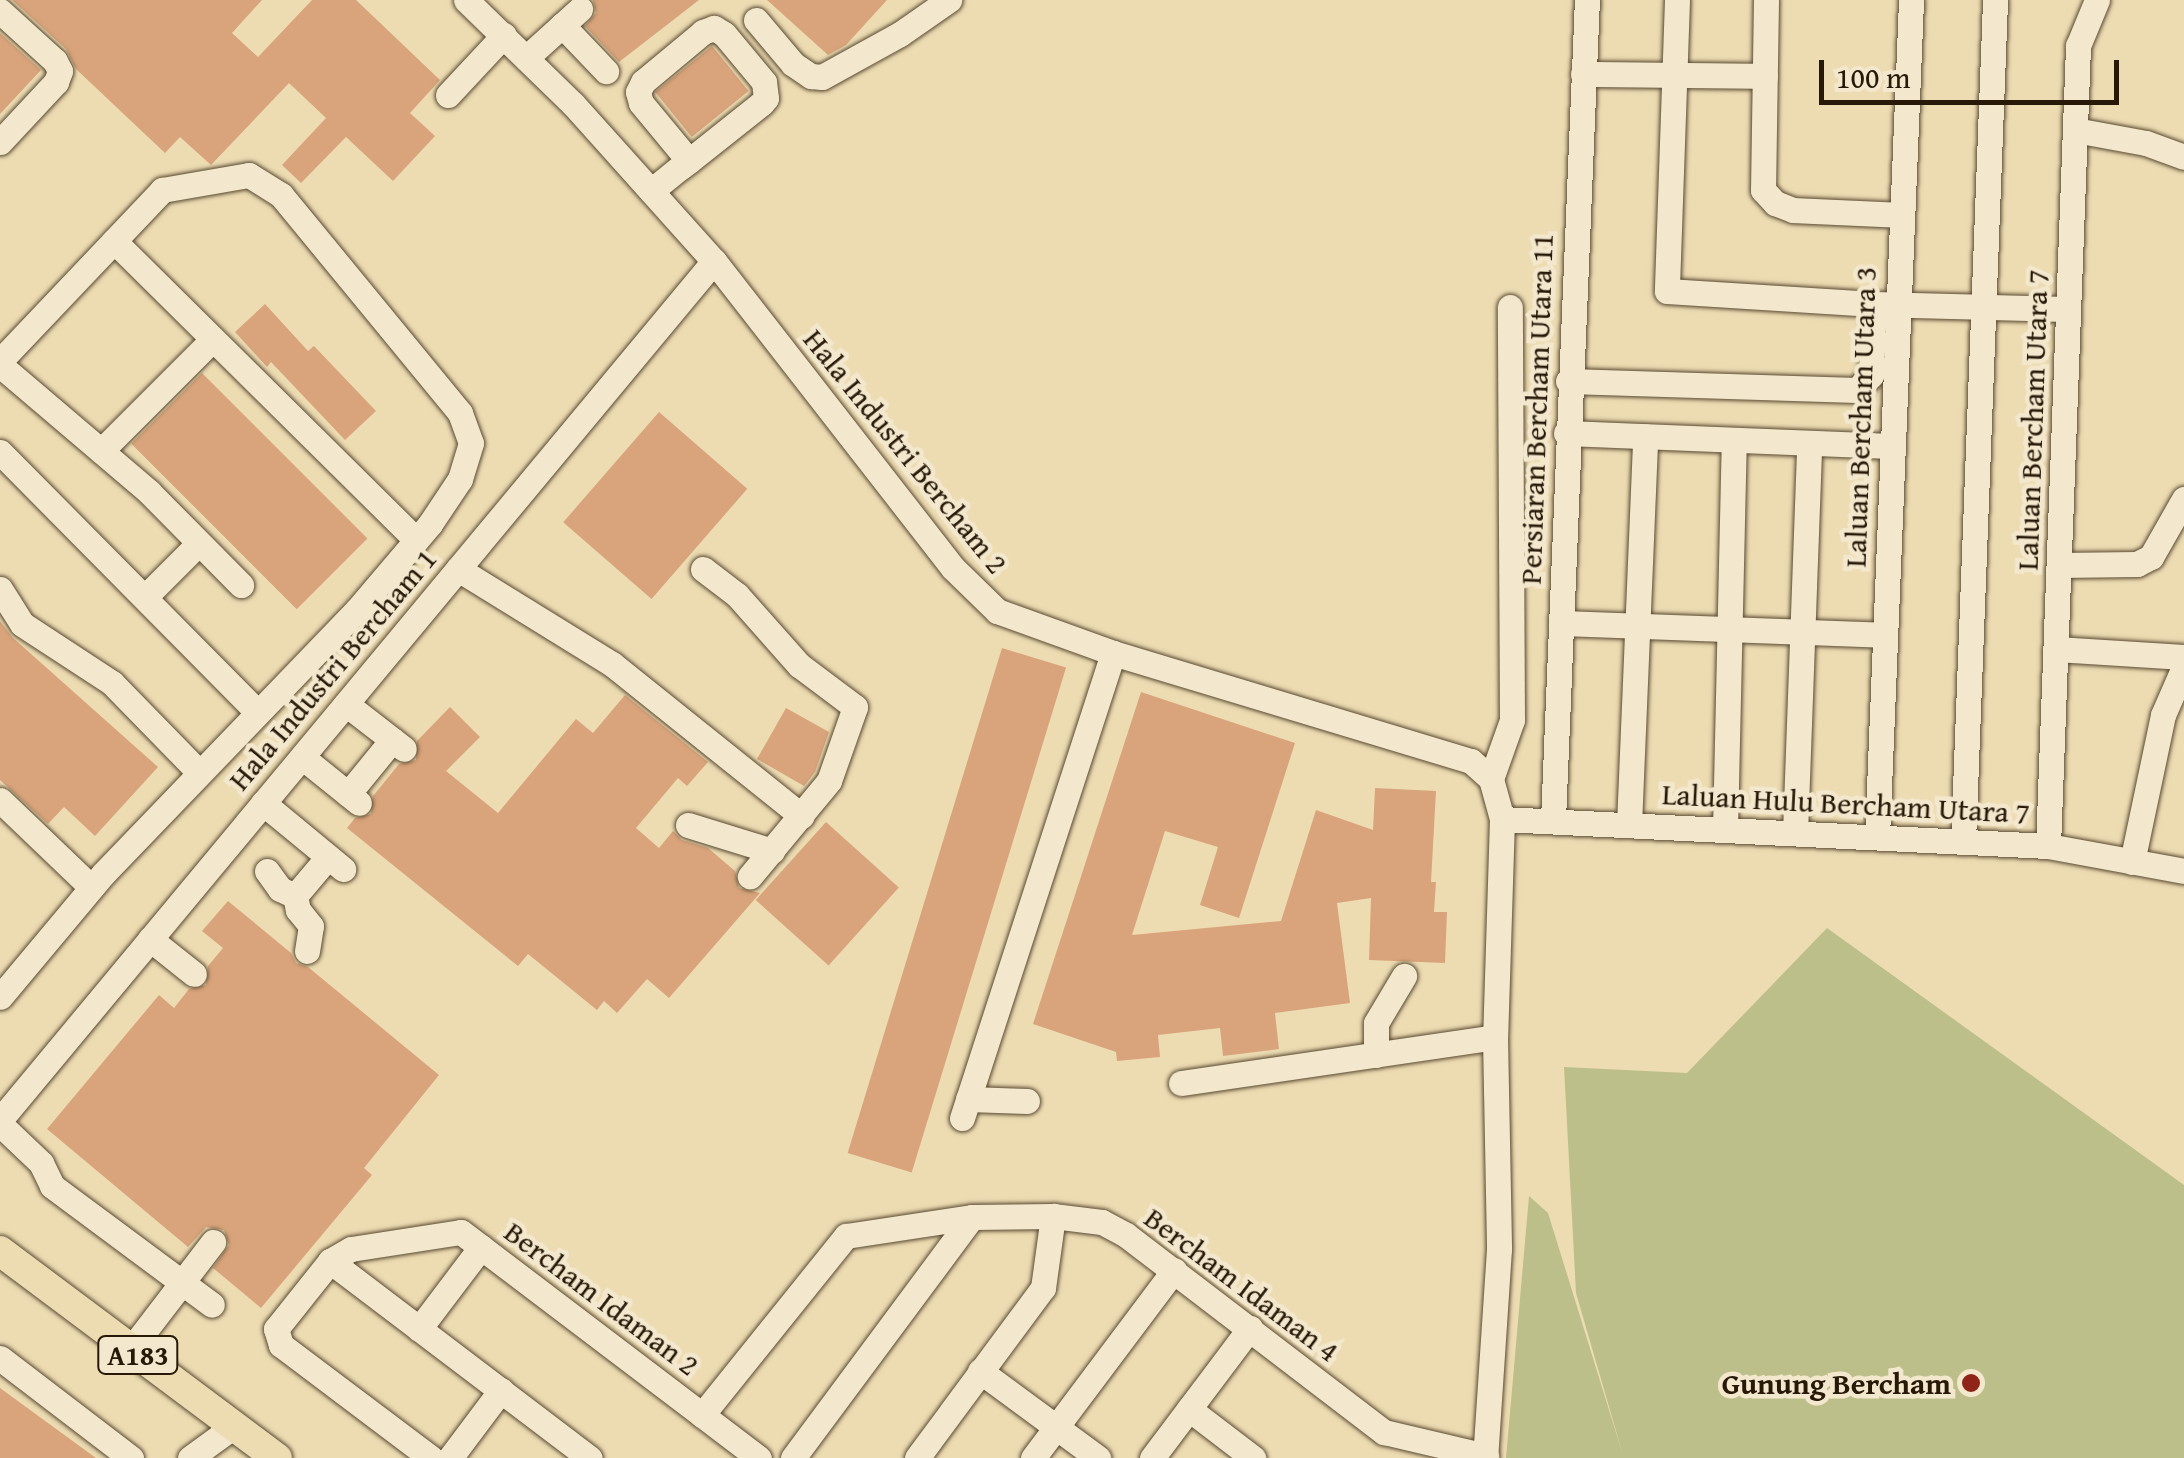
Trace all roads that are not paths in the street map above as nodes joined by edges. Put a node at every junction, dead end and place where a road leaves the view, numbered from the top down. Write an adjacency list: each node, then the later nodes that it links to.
1 (466, 0): 11 (street, Hala Industri Bercham 2)
2 (949, 0): 10 (street)
3 (1587, 0): 14 (street, Persiaran Bercham Utara 11)
4 (1677, 0): 15 (street)
5 (1766, 0): 16 (street)
6 (1912, 0): 23 (street, Laluan Bercham Utara 3)
7 (1995, 0): 27 (street)
8 (2098, 0): 18 (street, Laluan Bercham Utara 7)
9 (0, 10): 19 (street)
10 (756, 20)
11 (504, 35): 12 (street, Hala Industri Bercham 2); 17 (street)
12 (526, 58): 13 (street); 22 (street, Hala Industri Bercham 2)
13 (606, 71)
14 (1583, 74): 15 (street); 32 (street, Persiaran Bercham Utara 11)
15 (1675, 76): 16 (street); 26 (street)
16 (1766, 76): 23 (street)
17 (448, 95)
18 (2075, 130): 20 (street); 29 (street, Laluan Bercham Utara 7)
19 (0, 142)
20 (2184, 157)
21 (690, 161): 21 (street); 22 (street)
22 (652, 191): 25 (street, Hala Industri Bercham 2)
23 (1902, 214): 26 (street, Laluan Bercham Utara 3)
24 (114, 241): 30 (street); 31 (street); 41 (street)
25 (714, 261): 44 (street, Hala Industri Bercham 1); 55 (street, Hala Industri Bercham 2)
26 (1885, 304): 27 (street); 32 (street); 37 (street, Laluan Bercham Utara 3)
27 (1983, 306): 29 (street); 73 (street)
28 (1510, 307): 62 (street)
29 (2067, 309): 43 (street, Laluan Bercham Utara 7)
30 (213, 339): 38 (street); 41 (street)
31 (0, 363): 38 (street)
32 (1568, 381): 33 (street, Persiaran Bercham Utara 11)
33 (1566, 433): 34 (street); 49 (street, Persiaran Bercham Utara 11)
34 (1645, 436): 35 (street); 50 (street)
35 (1734, 440): 36 (street); 51 (street)
36 (1810, 443): 37 (street); 52 (street)
37 (1891, 446): 53 (street, Laluan Bercham Utara 3)
38 (101, 451): 42 (street)
39 (0, 452): 48 (street)
40 (2184, 499): 43 (street)
41 (416, 540): 59 (street)
42 (200, 543): 46 (street); 48 (street)
43 (2059, 566): 54 (street, Laluan Bercham Utara 7)
44 (458, 569): 58 (street, Hala Industri Bercham 1); 65 (street)
45 (703, 569): 65 (street)
46 (241, 585)
47 (0, 588): 61 (street)
48 (144, 597): 59 (street)
49 (1560, 623): 50 (street); 67 (street, Persiaran Bercham Utara 11)
50 (1639, 626): 51 (street); 68 (street)
51 (1730, 630): 52 (street); 70 (street)
52 (1802, 632): 53 (street); 71 (street)
53 (1884, 635): 72 (street, Laluan Bercham Utara 3)
54 (2056, 649): 56 (street); 74 (street, Laluan Bercham Utara 7)
55 (1113, 654): 62 (street, Hala Industri Bercham 2); 91 (street)
56 (2184, 656)
57 (2184, 667): 76 (street)
58 (346, 704): 60 (street, Hala Industri Bercham 1); 60 (street)
59 (257, 712): 61 (street)
60 (302, 757): 64 (street, Hala Industri Bercham 1)
61 (199, 772): 80 (street)
62 (1492, 779): 66 (street)
63 (0, 800): 80 (street)
64 (263, 803): 81 (street); 82 (street, Hala Industri Bercham 1)
65 (802, 816): 75 (street)
66 (1502, 819): 67 (street, Laluan Hulu Bercham Utara 7); 88 (street)
67 (1552, 820): 68 (street, Laluan Hulu Bercham Utara 7)
68 (1629, 824): 70 (street, Laluan Hulu Bercham Utara 7)
69 (688, 825): 75 (street)
70 (1725, 829): 71 (street, Laluan Hulu Bercham Utara 7)
71 (1795, 833): 72 (street, Laluan Hulu Bercham Utara 7)
72 (1877, 837): 73 (street, Laluan Hulu Bercham Utara 7)
73 (1964, 842): 74 (street, Laluan Hulu Bercham Utara 7)
74 (2048, 846): 76 (street, Laluan Hulu Bercham Utara 7)
75 (772, 851): 79 (street)
76 (2132, 862): 78 (street, Laluan Hulu Bercham Utara 7)
77 (267, 872): 81 (street)
78 (2184, 872)
79 (750, 876)
80 (91, 887): 84 (street)
81 (296, 896): 83 (street)
82 (150, 939): 85 (street); 92 (street, Hala Industri Bercham 1)
83 (307, 951)
84 (8, 967): 87 (street)
85 (194, 974)
86 (1404, 976): 89 (street)
87 (0, 997)
88 (1495, 1037): 89 (street); 114 (street)
89 (1376, 1054): 90 (street)
90 (1181, 1083)
91 (1027, 1101)
92 (0, 1122): 100 (street)
93 (1054, 1216): 94 (street, Bercham Idaman 4); 99 (street, Bercham Idaman 4); 106 (street)
94 (972, 1217): 109 (street, Bercham Idaman 4); 121 (street)
95 (213, 1242): 100 (street)
96 (481, 1248): 98 (street, Bercham Idaman 2); 103 (street); 109 (street, Bercham Idaman 2)
97 (0, 1251): 104 (main road, A183)
98 (330, 1262): 103 (street); 118 (street)
99 (1174, 1270): 102 (street, Bercham Idaman 4); 111 (street)
100 (182, 1282): 101 (street); 104 (street)
101 (212, 1306)
102 (1250, 1328): 108 (street); 113 (street, Bercham Idaman 4)
103 (420, 1329): 107 (street)
104 (131, 1349): 110 (main road, A183)
105 (0, 1358): 115 (street)
106 (980, 1371): 111 (street); 122 (street)
107 (500, 1390): 119 (street); 120 (street)
108 (1189, 1409): 125 (street); 126 (street)
109 (702, 1415): 112 (street, Bercham Idaman 2)
110 (234, 1426): 116 (street); 117 (main road, A183)
111 (1056, 1427): 123 (street); 124 (street)
112 (746, 1454)
113 (1447, 1454): 114 (street, Bercham Idaman 4)
114 (1486, 1457)
115 (131, 1458)
116 (190, 1458)
117 (277, 1458)
118 (431, 1458)
119 (450, 1458)
120 (590, 1458)
121 (792, 1458)
122 (917, 1458)
123 (1033, 1458)
124 (1098, 1458)
125 (1152, 1458)
126 (1253, 1458)

